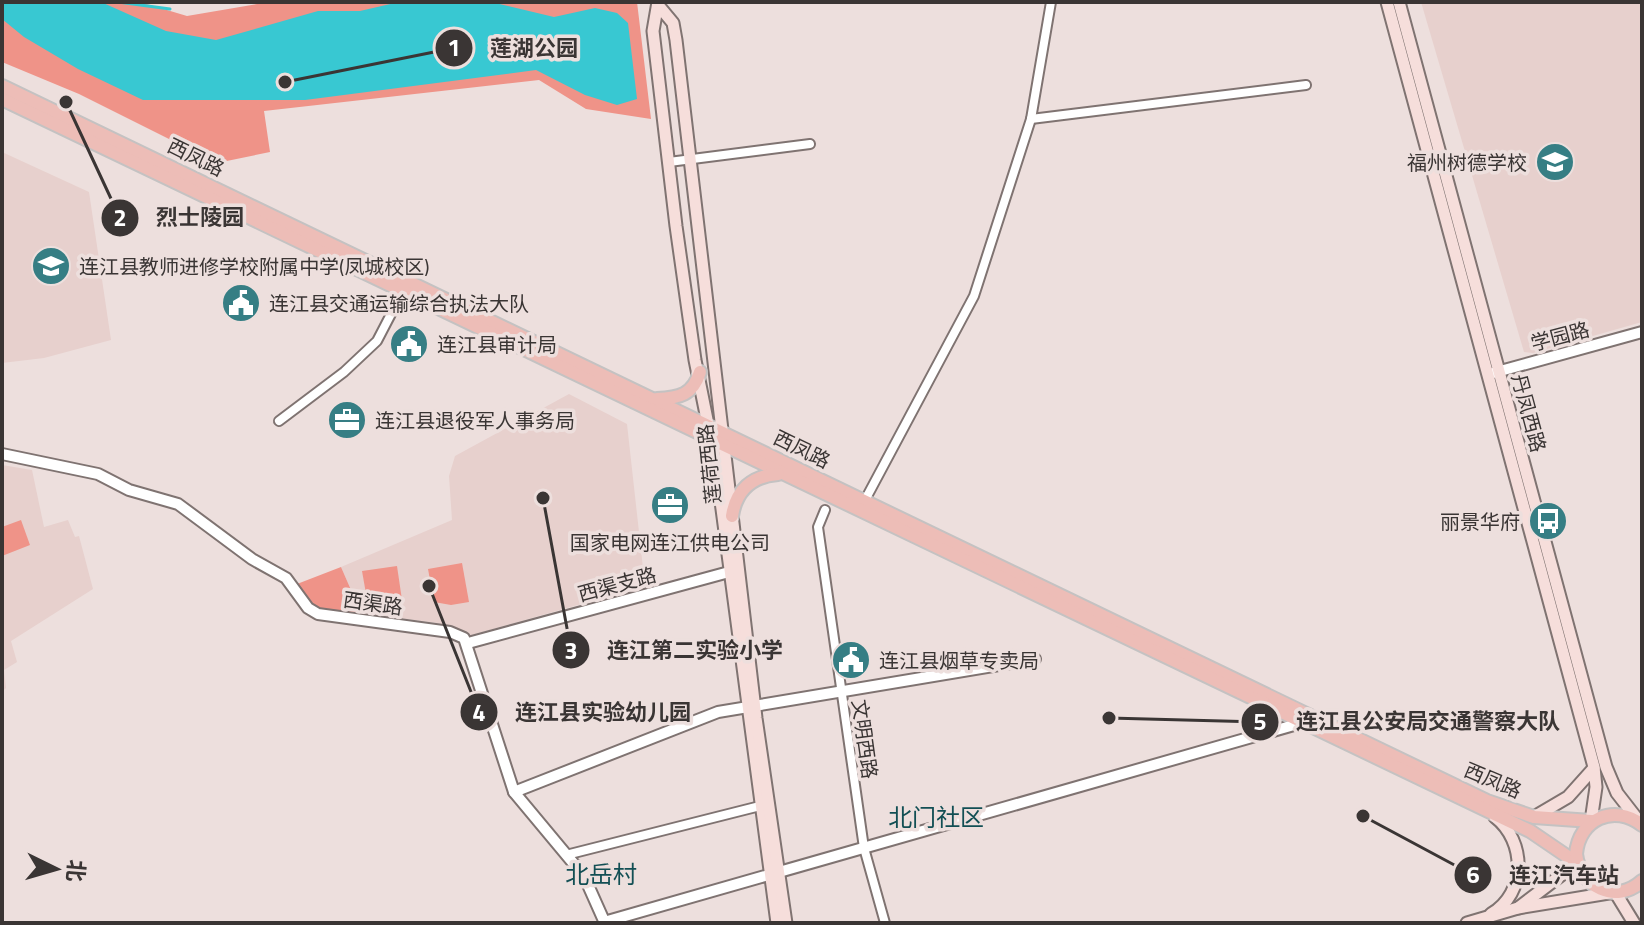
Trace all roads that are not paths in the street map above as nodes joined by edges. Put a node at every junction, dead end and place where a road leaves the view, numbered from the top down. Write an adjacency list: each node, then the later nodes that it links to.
1 (1051, 2): 8 (street)
2 (1387, 2): 16 (main road, 丹凤西路)
3 (1399, 2): 16 (main road, 丹凤西路)
4 (658, 4): 10 (main road, 莲荷西路); 11 (main road, 莲荷西路)
5 (1306, 85): 8 (street)
6 (2, 86): 17 (main road, 西凤路)
7 (2, 99): 12 (main road, 西凤路)
8 (1031, 119): 22 (street)
9 (810, 144): 10 (street)
10 (691, 159): 11 (street); 14 (main road, 莲荷西路)
11 (669, 162): 15 (main road, 莲荷西路)
12 (403, 291): 18 (street); 19 (main road, 西凤路)
13 (1642, 332): 16 (street, 学园路)
14 (716, 370): 15 (main road); 19 (main road, 莲荷西路)
15 (700, 372): 17 (main road); 19 (main road, 莲荷西路)
16 (1493, 373): 31 (main road, 丹凤西路); 37 (main road, 丹凤西路)
17 (652, 399): 19 (main road, 西凤路)
18 (279, 421)
19 (717, 437): 21 (main road, 西凤路); 22 (main road, 西凤路); 24 (main road, 莲荷西路); 25 (main road, 莲荷西路)
20 (2, 454): 26 (street, 西渠路)
21 (781, 474): 24 (main road); 30 (main road, 西凤路)
22 (864, 502): 35 (main road, 西凤路)
23 (825, 510): 28 (street, 文明西路)
24 (732, 516): 29 (main road, 莲荷西路)
25 (729, 572): 26 (street, 西渠支路); 29 (main road, 莲荷西路)
26 (468, 643): 32 (street)
27 (1035, 659): 28 (street)
28 (842, 692): 29 (street); 38 (street, 文明西路)
29 (751, 708): 32 (street); 33 (main road, 莲荷西路); 41 (main road, 莲荷西路)
30 (1301, 723): 34 (main road, 西凤路); 38 (street)
31 (1594, 767): 35 (main road); 36 (main road, 丹凤西路)
32 (514, 792): 39 (street)
33 (760, 806): 39 (street); 41 (main road, 莲荷西路)
34 (1495, 816): 40 (main road, 西凤路); 45 (main road)
35 (1534, 817): 36 (main road, 西凤路)
36 (1591, 821): 37 (main road, 西凤路); 40 (main road)
37 (1642, 825)
38 (864, 848): 41 (street); 49 (street, 文明西路)
39 (566, 855): 46 (street)
40 (1577, 863): 43 (main road, 西凤路); 44 (main road)
41 (775, 872): 46 (street); 47 (main road, 莲荷西路); 48 (main road, 莲荷西路)
42 (1642, 881): 43 (main road)
43 (1615, 892): 44 (main road); 51 (main road)
44 (1518, 908): 45 (main road)
45 (1483, 918): 50 (main road)
46 (605, 922)
47 (777, 923)
48 (786, 923)
49 (885, 923)
50 (1467, 923)
51 (1634, 923)

